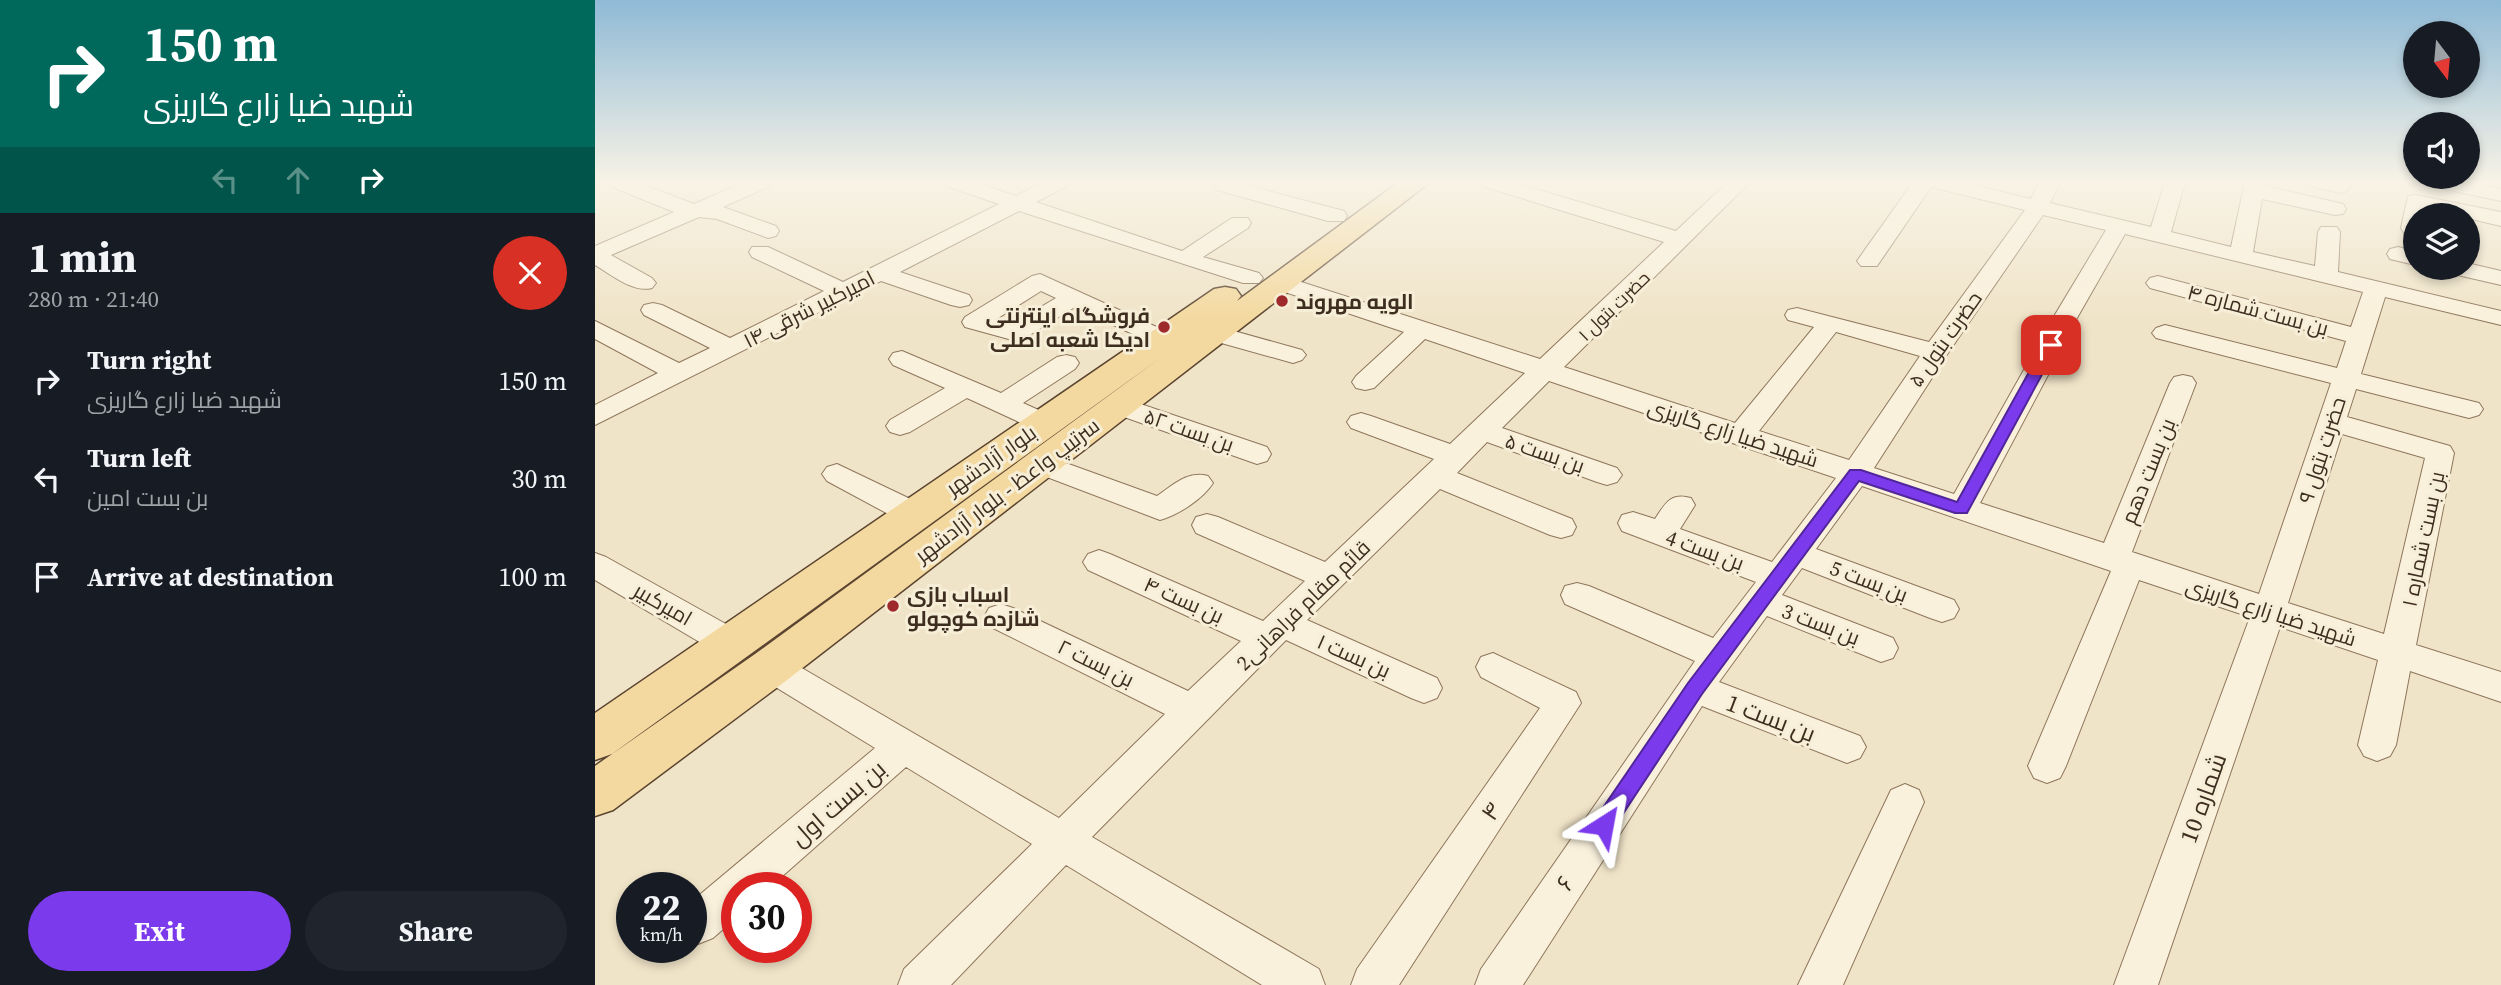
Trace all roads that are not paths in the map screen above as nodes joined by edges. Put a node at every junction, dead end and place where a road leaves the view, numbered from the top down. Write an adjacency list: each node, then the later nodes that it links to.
1 (657, 228): 19 (street)
2 (743, 228): 31 (street)
3 (968, 228): 23 (street, ۱۴ امیرکبیر شرقی)
4 (1092, 228): 21 (street, شهید ضیا زارع گاریزی)
5 (1232, 228): 21 (street)
6 (1323, 228): 27 (main road, سرتیپ واعظ - بلوار آزادشهر)
7 (1348, 228): 27 (main road, سرتیپ واعظ - بلوار آزادشهر)
8 (1642, 228): 18 (street)
9 (1694, 228): 18 (street, حضرت بتول ۱)
10 (1892, 228): 22 (street)
11 (2023, 228): 47 (street, حضرت بتول ۵)
12 (2118, 228): 36 (street)
13 (2127, 228): 17 (street)
14 (2161, 228): 17 (street)
15 (2246, 228): 20 (street)
16 (2329, 232): 25 (street)
17 (2159, 236): 20 (street)
18 (1682, 240): 51 (street, حضرت بتول ۱)
19 (595, 255): 28 (street)
20 (2241, 256): 25 (street)
21 (1185, 259): 27 (street, شهید ضیا زارع گاریزی)
22 (1869, 261)
23 (880, 273): 31 (street, ۱۴ امیرکبیر شرقی); 33 (street)
24 (2480, 273): 26 (street)
25 (2326, 276): 30 (street)
26 (2501, 278)
27 (1268, 281): 40 (street, شهید ضیا زارع گاریزی); 42 (main road, سرتیپ واعظ - بلوار آزادشهر); 44 (main road, بلوار آزادشهر)
28 (644, 283)
29 (2158, 284): 43 (street, بن بست شماره ۴)
30 (2376, 288): 37 (street); 43 (street, حضرت بتول ۹)
31 (843, 291): 46 (street, ۱۴ امیرکبیر شرقی)
32 (1074, 297): 44 (street)
33 (960, 300)
34 (653, 310): 46 (street)
35 (1797, 315): 38 (street)
36 (2065, 318)
37 (2501, 318)
38 (1830, 323): 47 (street); 66 (street)
39 (595, 329): 52 (street)
40 (1421, 330): 51 (street, شهید ضیا زارع گاریزی); 54 (street)
41 (2165, 333): 53 (street)
42 (1216, 334): 48 (street); 58 (main road, سرتیپ واعظ - بلوار آزادشهر)
43 (2358, 337): 53 (street, حضرت بتول ۹)
44 (1163, 339): 63 (main road, بلوار آزادشهر)
45 (2051, 345): 75 (street)
46 (730, 348): 52 (street, ۱۴ امیرکبیر شرقی)
47 (1934, 352): 71 (street, حضرت بتول ۵)
48 (1293, 355)
49 (902, 359): 56 (street)
50 (1066, 363): 57 (street)
51 (1546, 371): 65 (street, 2قائم مقام فراهانی); 66 (street, شهید ضیا زارع گاریزی)
52 (679, 374): 60 (street, ۱۴ امیرکبیر شرقی)
53 (2344, 379): 59 (street); 62 (street, حضرت بتول ۹)
54 (1365, 382)
55 (2183, 383): 80 (street, بن بست دهم)
56 (965, 388): 57 (street); 64 (street)
57 (1003, 404): 63 (street)
58 (1120, 406): 67 (street, بن بست ۵۲); 68 (main road, سرتیپ واعظ - بلوار آزادشهر)
59 (2469, 410)
60 (595, 416)
61 (1361, 422): 69 (street)
62 (2331, 422): 86 (street, حضرت بتول ۹); 91 (street, بن بست شماره ۱)
63 (1044, 423): 76 (main road, بلوار آزادشهر)
64 (900, 426)
65 (1484, 431): 69 (street, 2قائم مقام فراهانی); 72 (street, بن بست ۵)
66 (1740, 436): 71 (street, شهید ضیا زارع گاریزی)
67 (1257, 454)
68 (1041, 464): 73 (street); 93 (main road, سرتیپ واعظ - بلوار آزادشهر)
69 (1447, 466): 78 (street); 83 (street, 2قائم مقام فراهانی)
70 (837, 474): 76 (street)
71 (1855, 474): 75 (street, شهید ضیا زارع گاریزی); 82 (street, ۶)
72 (1607, 475)
73 (1198, 483)
74 (1680, 505): 82 (street, بن بست 4)
75 (1961, 509): 80 (street, شهید ضیا زارع گاریزی)
76 (914, 514): 89 (main road, بلوار آزادشهر)
77 (1207, 525): 83 (street)
78 (1561, 527)
79 (1099, 562): 88 (street, بن بست ۴)
80 (2121, 563): 86 (street, شهید ضیا زارع گاریزی); 103 (street, بن بست دهم)
81 (595, 565): 89 (street, امیرکبیر)
82 (1778, 577): 85 (street, بن بست 5); 90 (street, بن بست 3); 92 (street, ۶)
83 (1330, 578): 88 (street, 2قائم مقام فراهانی)
84 (1577, 595): 92 (street)
85 (1942, 610)
86 (2269, 612): 91 (street, شهید ضیا زارع گاریزی); 115 (street, شماره 10)
87 (1001, 617): 98 (street, بن بست ۲)
88 (1276, 631): 96 (street, بن بست ۱); 98 (street, 2قائم مقام فراهانی)
89 (730, 643): 99 (main road)
90 (1881, 648)
91 (2399, 654): 95 (street, شهید ضیا زارع گاریزی); 100 (street)
92 (1719, 656): 97 (street, ۶)
93 (771, 667): 101 (street); 104 (main road, سرتیپ واعظ - بلوار آزادشهر)
94 (1493, 667): 112 (street, ۴)
95 (2501, 687)
96 (1424, 688)
97 (1695, 688): 102 (street, بن بست 1); 113 (street, ۶)
98 (1192, 710): 106 (street, 2قائم مقام فراهانی)
99 (595, 739)
100 (2377, 745)
101 (904, 746): 106 (street); 107 (street, بن بست اول)
102 (1847, 747)
103 (2047, 766)
104 (595, 794)
105 (1905, 802): 114 (street)
106 (1061, 840): 110 (street, 2قائم مقام فراهانی); 111 (street)
107 (758, 872)
108 (721, 903): 109 (street, بن بست اول)
109 (707, 915)
110 (920, 985)
111 (1303, 985)
112 (1373, 985)
113 (1497, 985)
114 (1820, 985)
115 (2136, 985)

